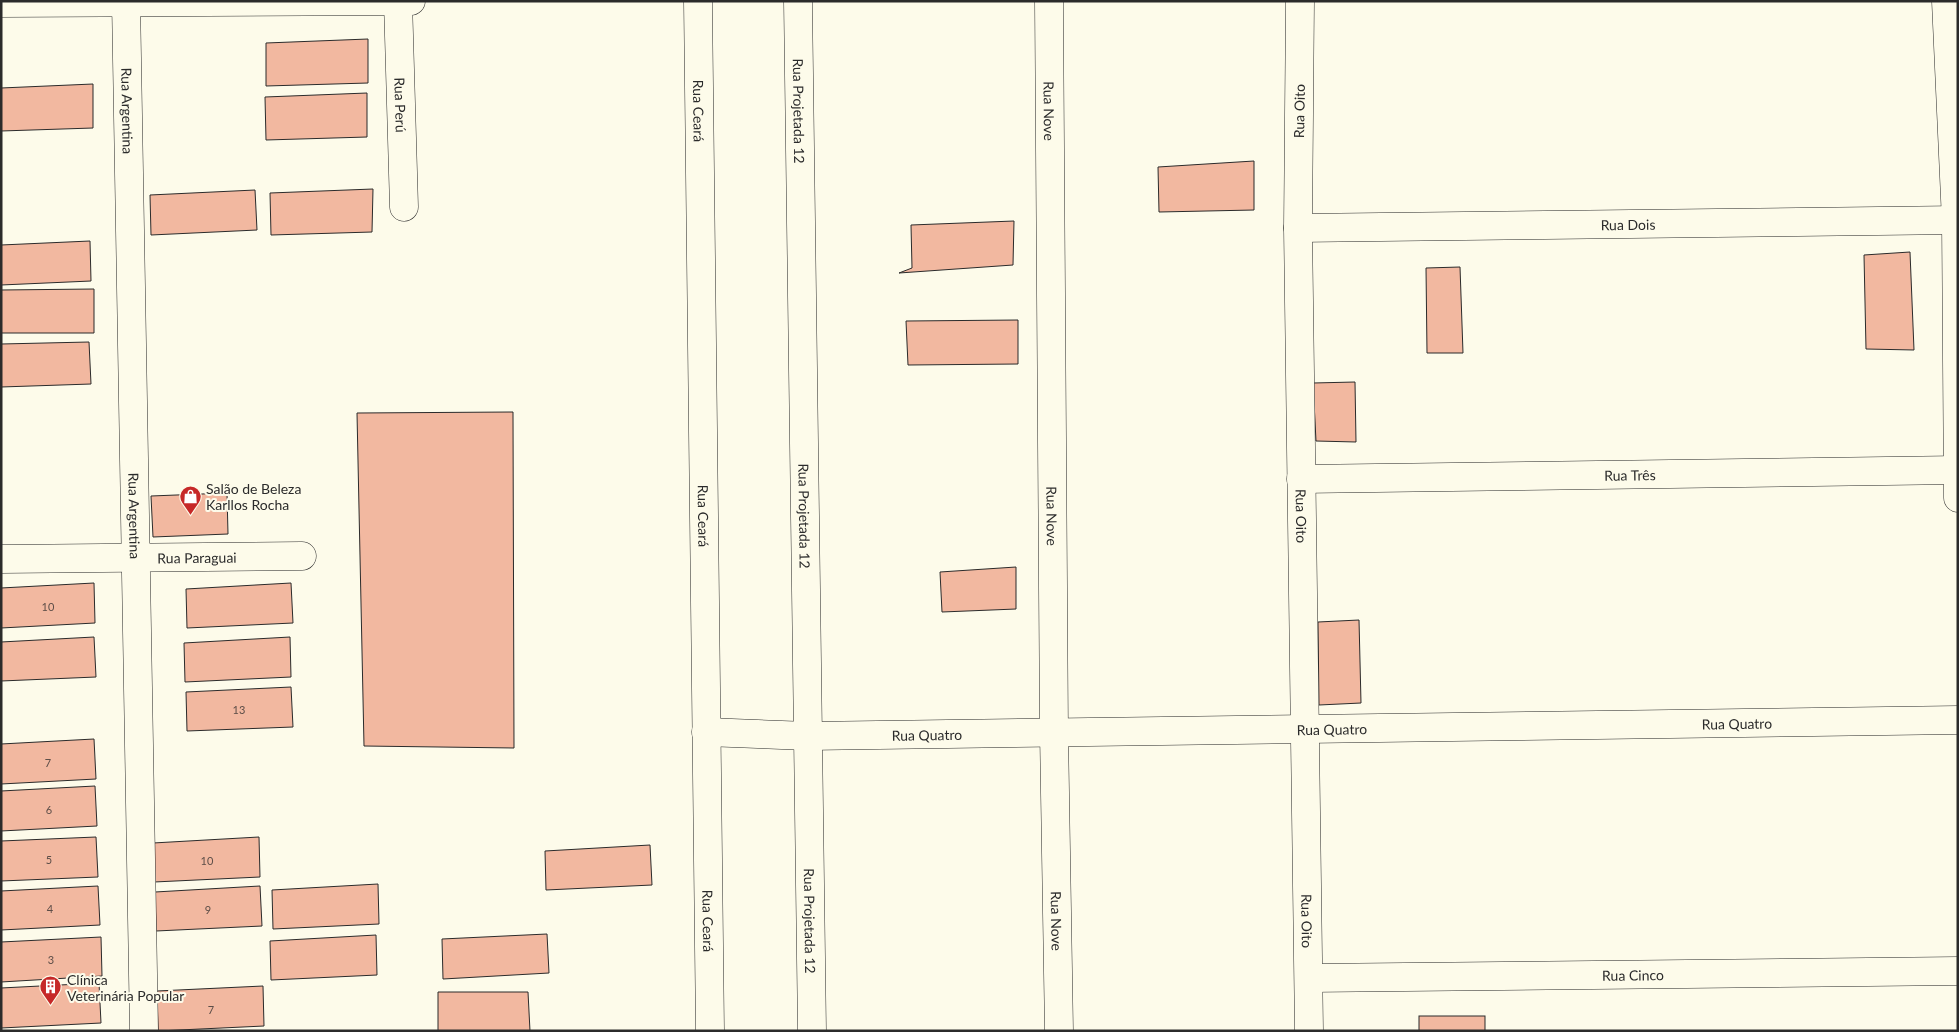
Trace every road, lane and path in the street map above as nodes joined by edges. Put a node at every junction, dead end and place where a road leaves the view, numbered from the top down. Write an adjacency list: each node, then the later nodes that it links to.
1 (126, 1): 2 (street); 9 (street); 17 (street, Rua Argentina)
2 (398, 1): 3 (street); 10 (street, Rua Perú)
3 (411, 1)
4 (698, 1): 21 (street, Rua Ceará)
5 (798, 1): 23 (street, Rua Projetada 12)
6 (1049, 1): 22 (street, Rua Nove)
7 (1300, 1): 12 (street, Rua Oito)
8 (1946, 1): 11 (street)
9 (1, 3)
10 (404, 207)
11 (1957, 220): 12 (street, Rua Dois); 13 (street)
12 (1298, 228): 14 (street, Rua Oito)
13 (1958, 470): 14 (street, Rua Três); 15 (street)
14 (1301, 479): 20 (street, Rua Oito)
15 (1958, 498)
16 (302, 556): 17 (street, Rua Paraguai)
17 (137, 558): 18 (street, Rua Paraguai); 26 (street, Rua Argentina)
18 (1, 559)
19 (1958, 720): 20 (street, Rua Quatro)
20 (1304, 729): 22 (street, Rua Quatro); 25 (street, Rua Oito)
21 (706, 732): 23 (street, Rua Quatro); 27 (street, Rua Ceará)
22 (1054, 733): 23 (street, Rua Quatro); 29 (street, Rua Nove)
23 (808, 736): 28 (street, Rua Projetada 12)
24 (1958, 971): 25 (street, Rua Cinco)
25 (1308, 978): 30 (street, Rua Oito)
26 (144, 1031)
27 (710, 1031)
28 (812, 1031)
29 (1059, 1031)
30 (1309, 1031)

